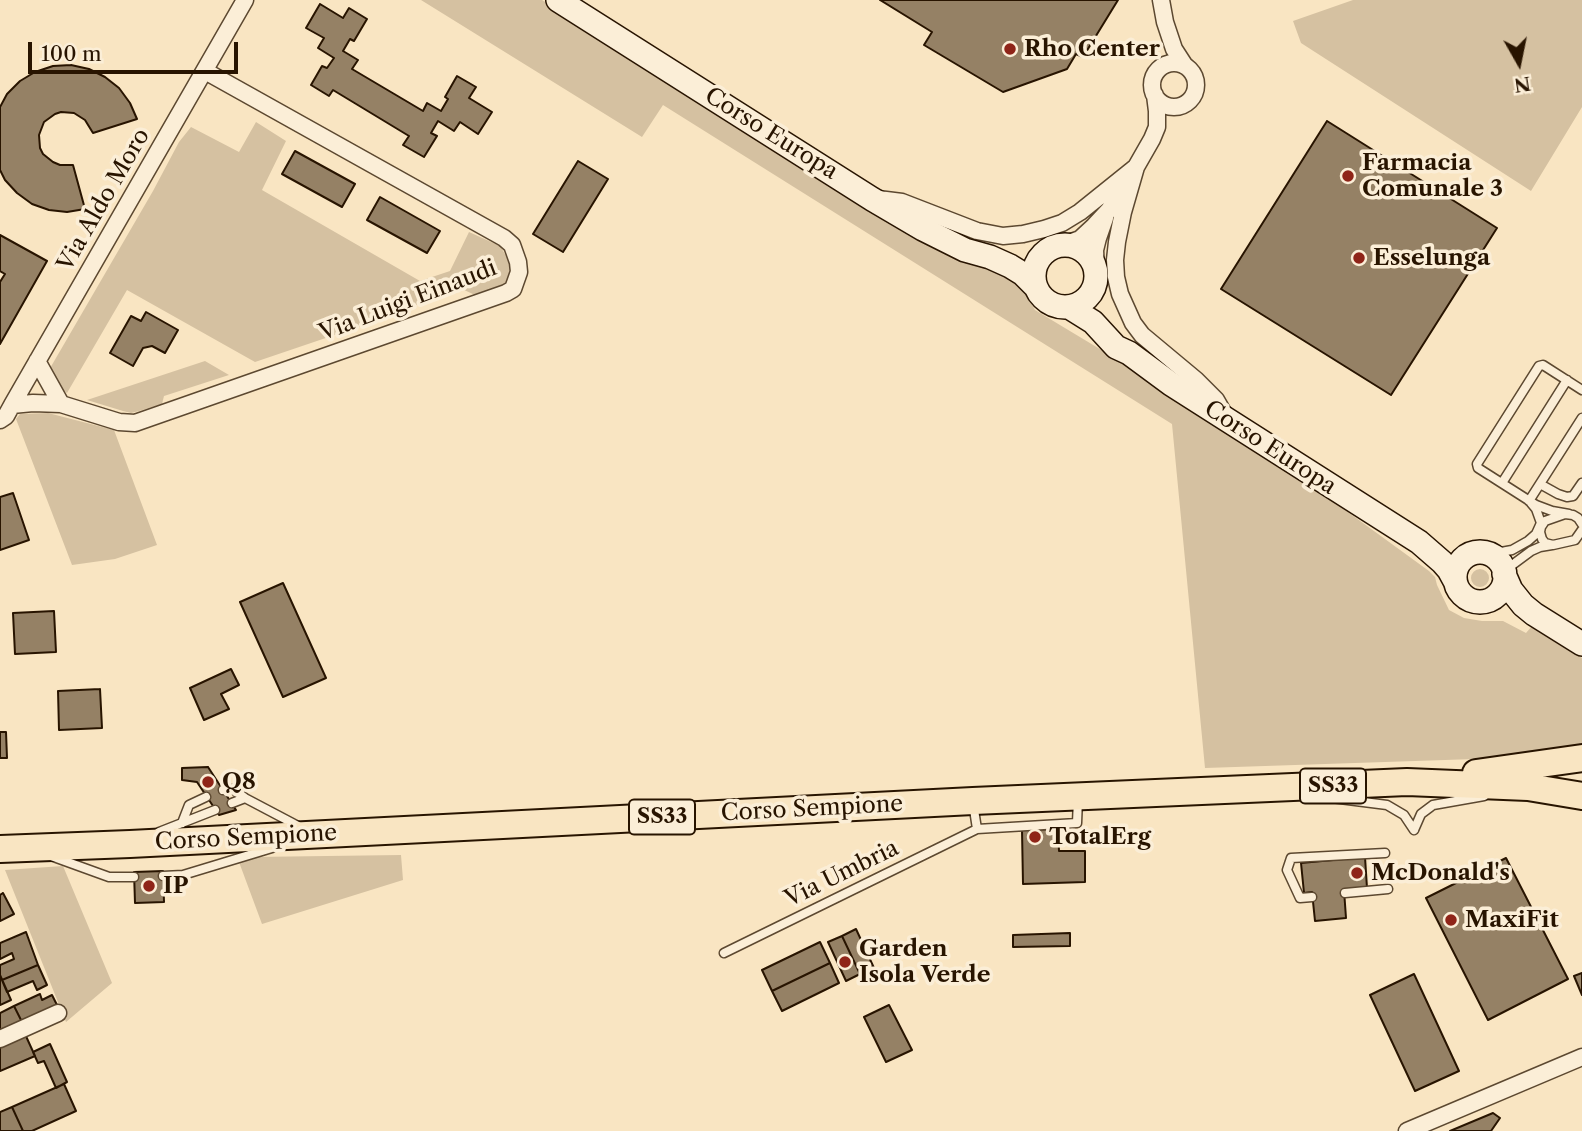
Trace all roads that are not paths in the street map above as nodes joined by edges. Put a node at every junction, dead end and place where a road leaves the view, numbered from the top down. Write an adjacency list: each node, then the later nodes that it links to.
1 (245, 0): 6 (street, Via Aldo Moro)
2 (558, 0): 12 (main road, Corso Europa)
3 (1161, 0): 4 (street)
4 (1165, 22): 5 (street); 7 (street)
5 (1185, 66): 7 (street); 9 (street)
6 (205, 71): 20 (street, Via Aldo Moro); 23 (street, Via Luigi Einaudi)
7 (1156, 73): 8 (street)
8 (1155, 95): 9 (street); 10 (street)
9 (1191, 99): 10 (street)
10 (1153, 139): 11 (street)
11 (1136, 167): 12 (street); 13 (street); 27 (street)
12 (872, 199): 15 (main road, Corso Europa)
13 (1108, 210): 14 (street); 16 (street)
14 (1056, 247): 15 (main road, Corso Europa); 16 (main road); 17 (main road)
15 (990, 257): 17 (main road, Corso Europa)
16 (1095, 277): 18 (main road); 19 (main road, Corso Europa)
17 (1036, 288): 18 (main road)
18 (1069, 307): 19 (main road, Corso Europa)
19 (1129, 353): 27 (main road, Corso Europa)
20 (37, 361): 23 (street); 24 (street, Via Aldo Moro)
21 (1567, 380): 22 (lane); 28 (lane); 28 (lane)
22 (1582, 390)
23 (61, 404): 24 (street, Via Luigi Einaudi)
24 (12, 405): 26 (street, Via Aldo Moro)
25 (1582, 418): 30 (lane)
26 (0, 420)
27 (1228, 422): 36 (main road, Corso Europa)
28 (1502, 483): 31 (lane)
29 (1582, 483): 30 (lane)
30 (1540, 484): 31 (lane)
31 (1529, 501): 32 (lane); 34 (lane)
32 (1569, 514): 33 (lane); 34 (lane)
33 (1581, 518)
34 (1541, 527): 37 (lane); 38 (lane)
35 (1582, 530): 37 (lane)
36 (1415, 540): 38 (main road, Corso Europa); 40 (main road, Corso Europa)
37 (1553, 545): 39 (lane)
38 (1480, 553): 39 (main road); 40 (main road)
39 (1504, 573): 41 (main road); 42 (main road)
40 (1455, 581): 41 (main road)
41 (1478, 602): 42 (main road)
42 (1534, 614): 43 (main road)
43 (1578, 638)
44 (1582, 758): 45 (main road)
45 (1407, 782): 46 (main road, Corso Sempione / SS33); 47 (main road, Corso Sempione / SS33)
46 (1528, 788): 47 (lane); 49 (main road, Corso Sempione / SS33)
47 (1259, 789): 51 (main road, Corso Sempione / SS33)
48 (223, 790): 52 (lane)
49 (1582, 796)
50 (206, 797): 56 (lane)
51 (1078, 797): 53 (main road, Corso Sempione / SS33); 57 (lane)
52 (245, 798): 54 (lane); 58 (lane)
53 (973, 800): 57 (lane); 58 (main road, Corso Sempione / SS33)
54 (232, 803)
55 (215, 810): 56 (lane)
56 (182, 823): 59 (lane)
57 (977, 829): 68 (lane, Via Umbria)
58 (315, 835): 59 (main road, Corso Sempione / SS33); 63 (lane)
59 (130, 844): 60 (main road, Corso Sempione / SS33)
60 (32, 848): 61 (main road, Corso Sempione / SS33); 64 (lane)
61 (0, 849)
62 (1385, 853): 67 (lane)
63 (163, 876)
64 (134, 877)
65 (1388, 889): 66 (lane)
66 (1345, 893)
67 (1312, 897)
68 (724, 953)
69 (58, 1013): 70 (street)
70 (0, 1039)
71 (1582, 1058): 72 (street)
72 (1407, 1131)

